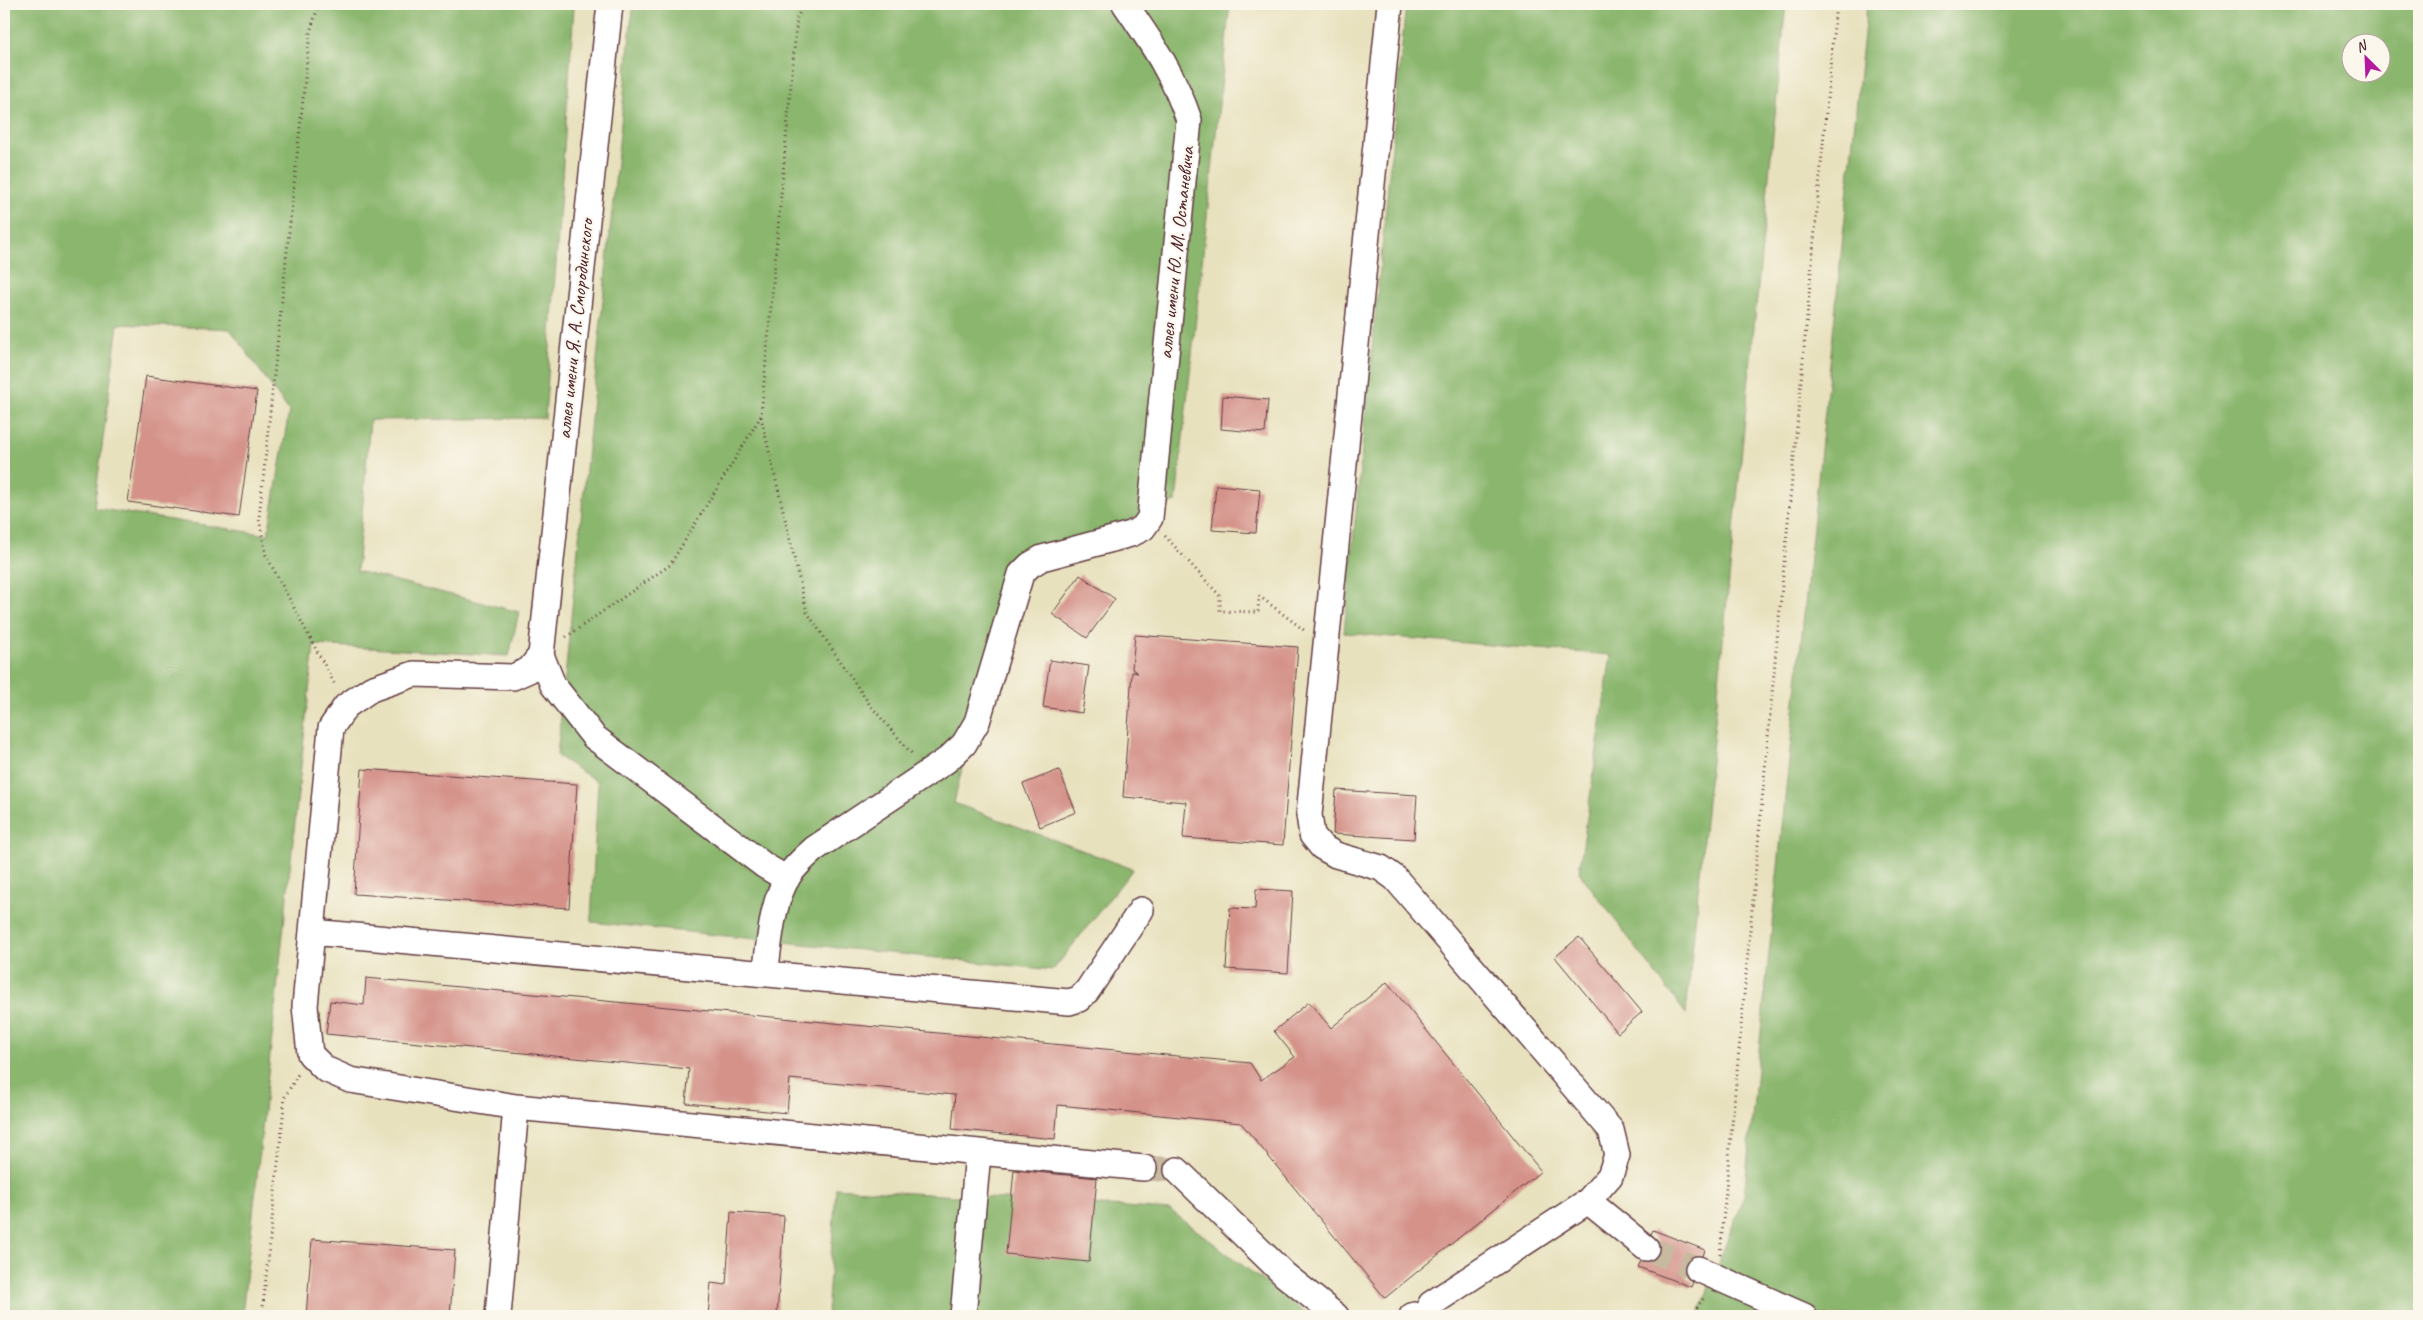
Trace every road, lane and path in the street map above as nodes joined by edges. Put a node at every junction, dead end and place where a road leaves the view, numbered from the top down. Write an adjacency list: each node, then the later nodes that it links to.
1 (319, 4): 11 (path)
2 (610, 4): 10 (street, аллея имени Я. А. Смородинского)
3 (804, 4): 7 (path)
4 (1125, 4): 8 (street, аллея имени Ю. М. Останевича)
5 (1390, 4): 9 (street)
6 (1836, 4): 24 (path)
7 (761, 416): 10 (path); 12 (path)
8 (1150, 518): 9 (path); 12 (street)
9 (1326, 647): 22 (street)
10 (541, 655): 11 (street); 13 (street)
11 (346, 706): 15 (street)
12 (928, 773): 13 (street)
13 (787, 879): 16 (street)
14 (1140, 910): 16 (street)
15 (312, 932): 16 (street); 17 (street)
16 (765, 974)
17 (310, 1054): 18 (street); 26 (path)
18 (516, 1107): 19 (street); 27 (street)
19 (978, 1153): 20 (street); 28 (street)
20 (1144, 1168)
21 (1177, 1170): 29 (street)
22 (1588, 1201): 23 (street); 25 (street)
23 (1646, 1248)
24 (1708, 1273): 30 (street)
25 (1419, 1312)
26 (262, 1316)
27 (498, 1316)
28 (963, 1316)
29 (1336, 1316)
30 (1804, 1316)

